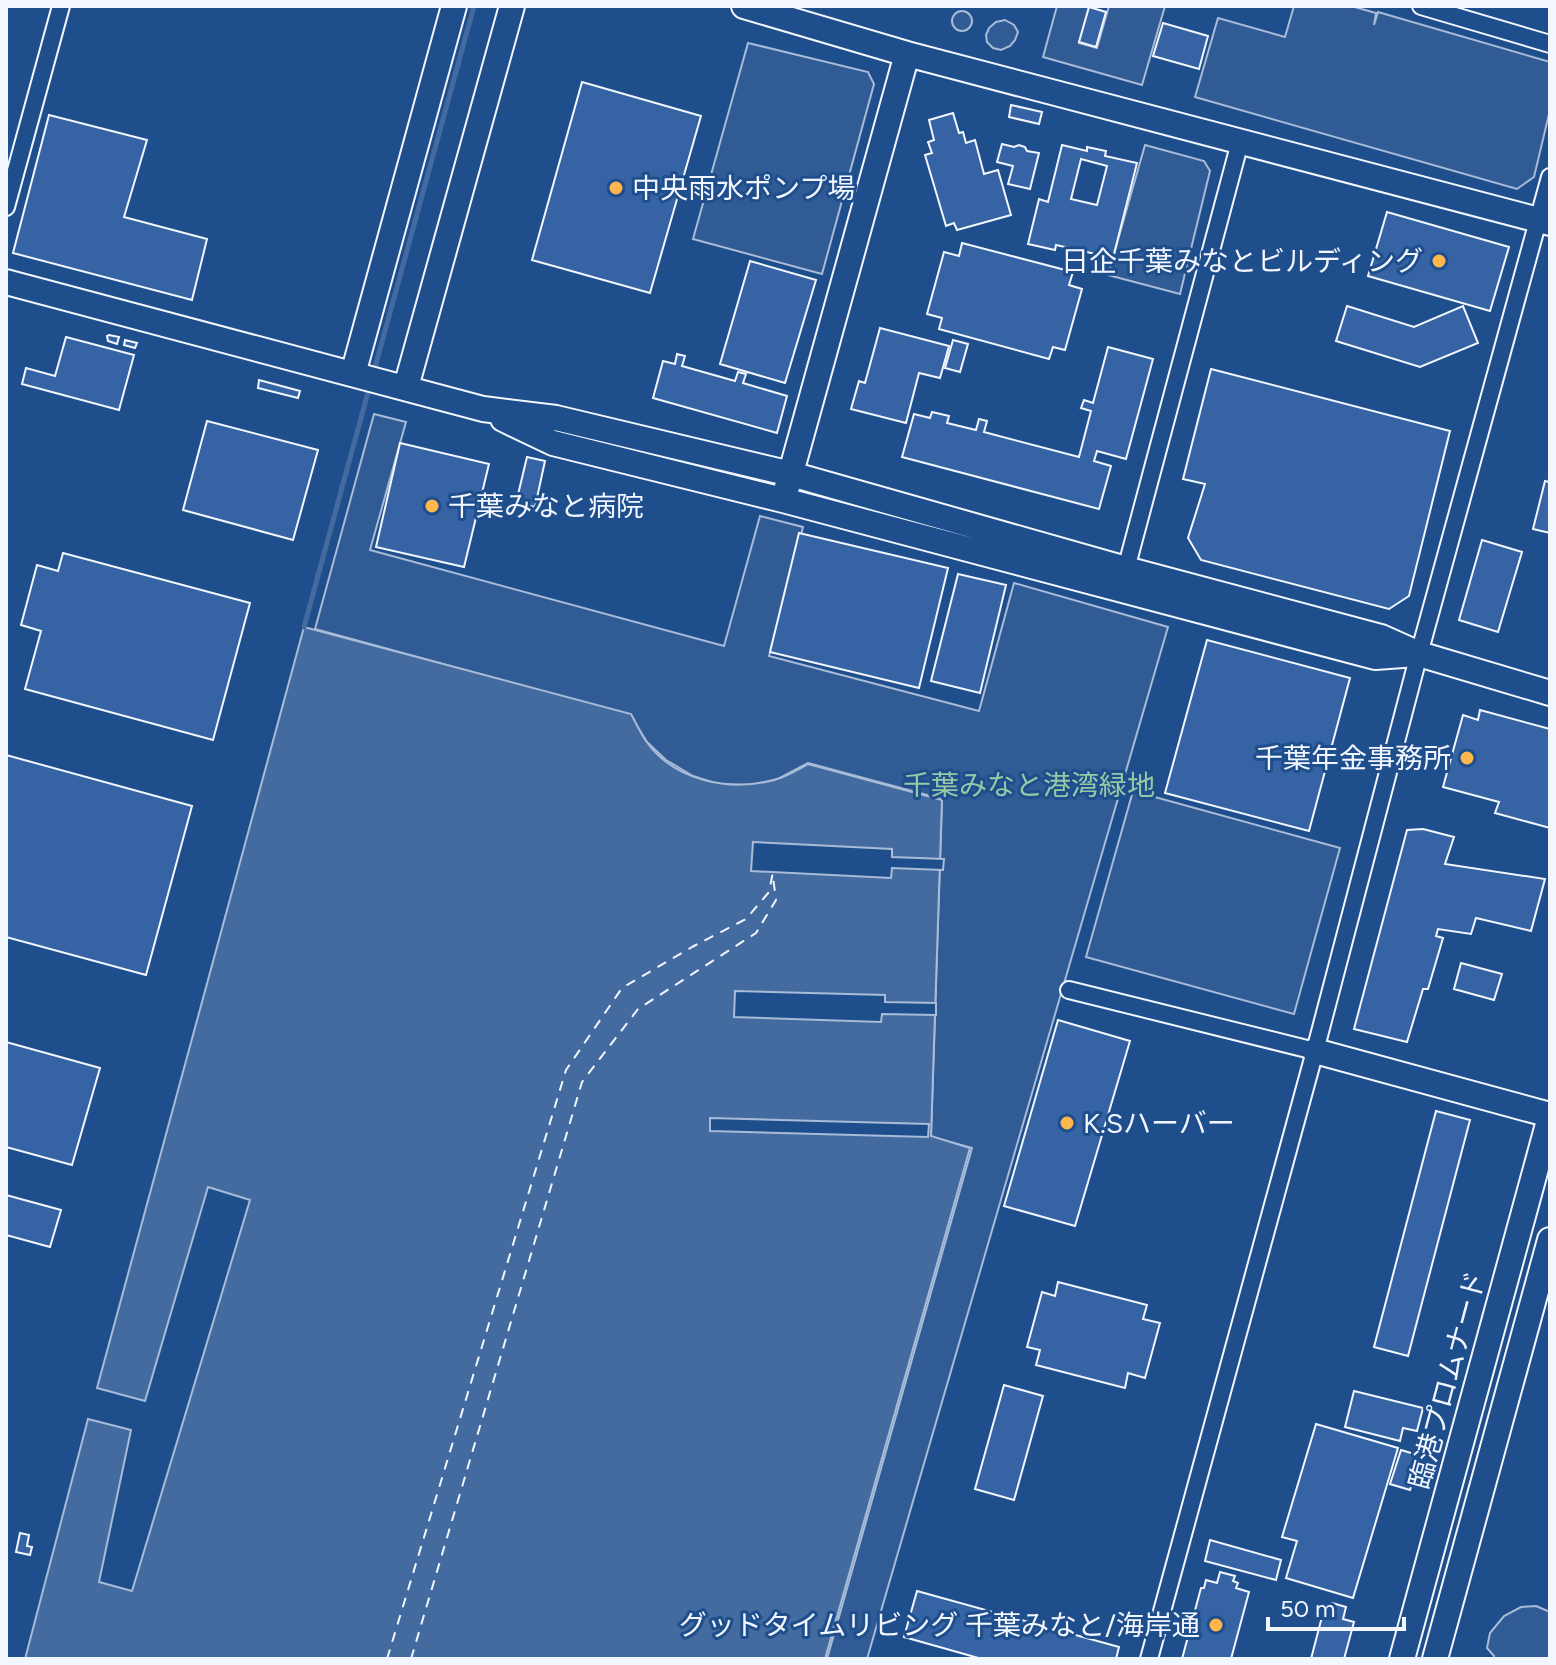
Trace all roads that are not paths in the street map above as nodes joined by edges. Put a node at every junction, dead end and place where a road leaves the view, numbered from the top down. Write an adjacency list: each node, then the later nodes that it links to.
1 (61, 6): 10 (street)
2 (454, 6): 13 (street)
3 (512, 6): 13 (street)
4 (744, 6): 7 (street)
5 (1421, 6): 6 (street)
6 (1550, 44)
7 (907, 54): 8 (street); 15 (street)
8 (1240, 142): 11 (street); 17 (street)
9 (1550, 177): 11 (street)
10 (6, 207)
11 (1544, 222): 18 (street)
12 (6, 282): 13 (street)
13 (376, 380): 14 (street)
14 (483, 409): 15 (street); 16 (street)
15 (791, 474): 16 (street); 17 (street)
16 (783, 500): 18 (street)
17 (1126, 569): 18 (street)
18 (1419, 654): 19 (street); 21 (street)
19 (1550, 693)
20 (1069, 990): 21 (street)
21 (1315, 1051): 22 (street); 24 (street)
22 (1550, 1116): 25 (street, 臨港プロムナード)
23 (1550, 1240): 26 (street)
24 (1149, 1659)
25 (1402, 1659)
26 (1435, 1659)

